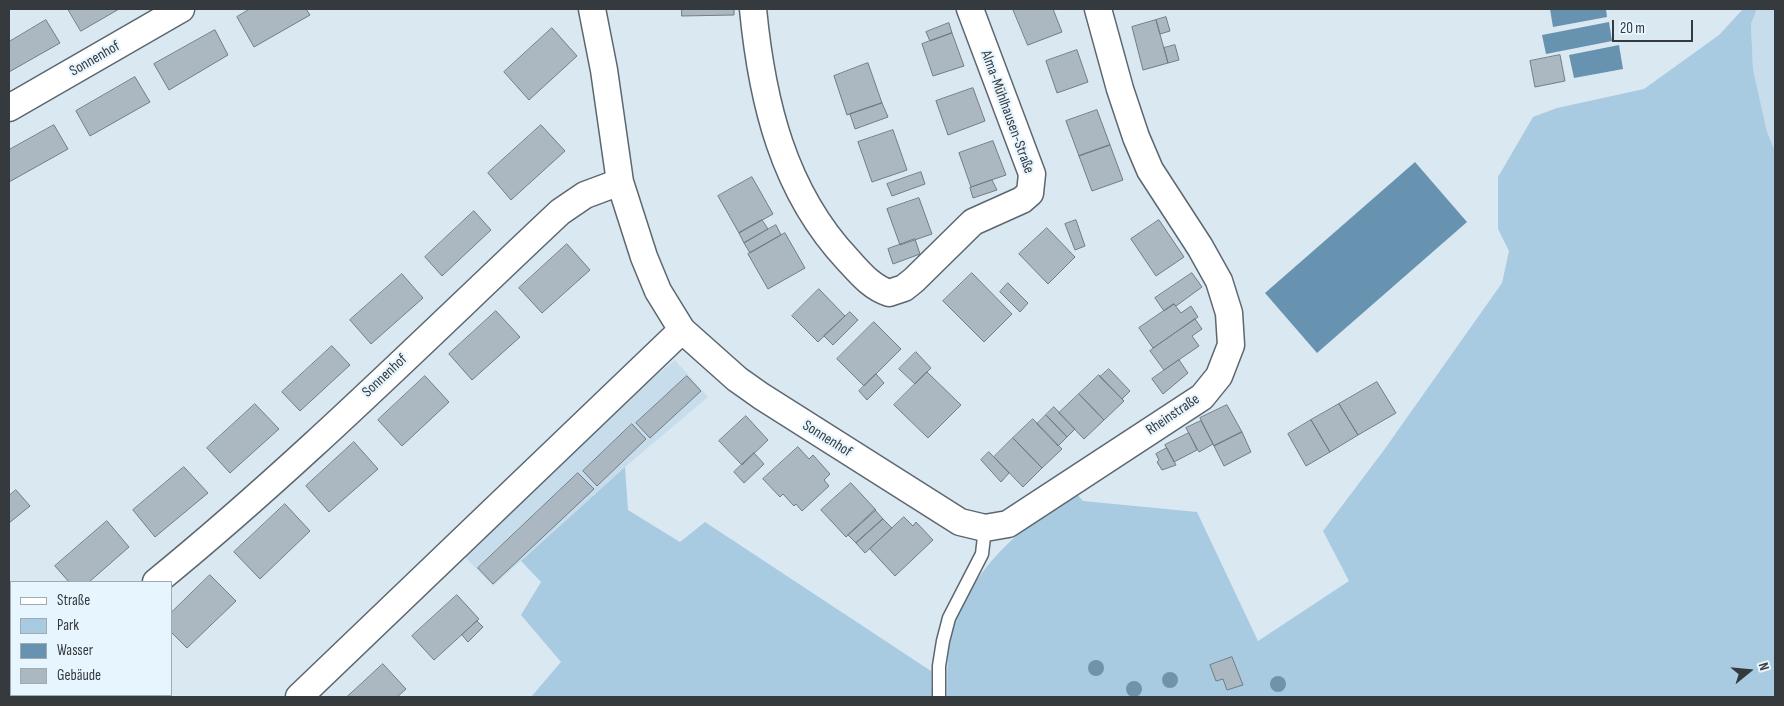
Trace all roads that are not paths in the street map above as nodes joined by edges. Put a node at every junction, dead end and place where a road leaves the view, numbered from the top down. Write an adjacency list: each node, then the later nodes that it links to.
1 (181, 9): 6 (street, Sonnenhof)
2 (592, 9): 7 (street, Sonnenhof)
3 (753, 9): 4 (street, Alma-Mühlhausen-Straße)
4 (970, 9)
5 (1098, 9): 9 (street, Rheinstraße)
6 (9, 108)
7 (620, 182): 8 (street, Sonnenhof); 10 (street, Sonnenhof)
8 (682, 330): 9 (street, Sonnenhof); 11 (street)
9 (985, 528): 12 (lane)
10 (157, 581)
11 (299, 697)
12 (938, 697)

